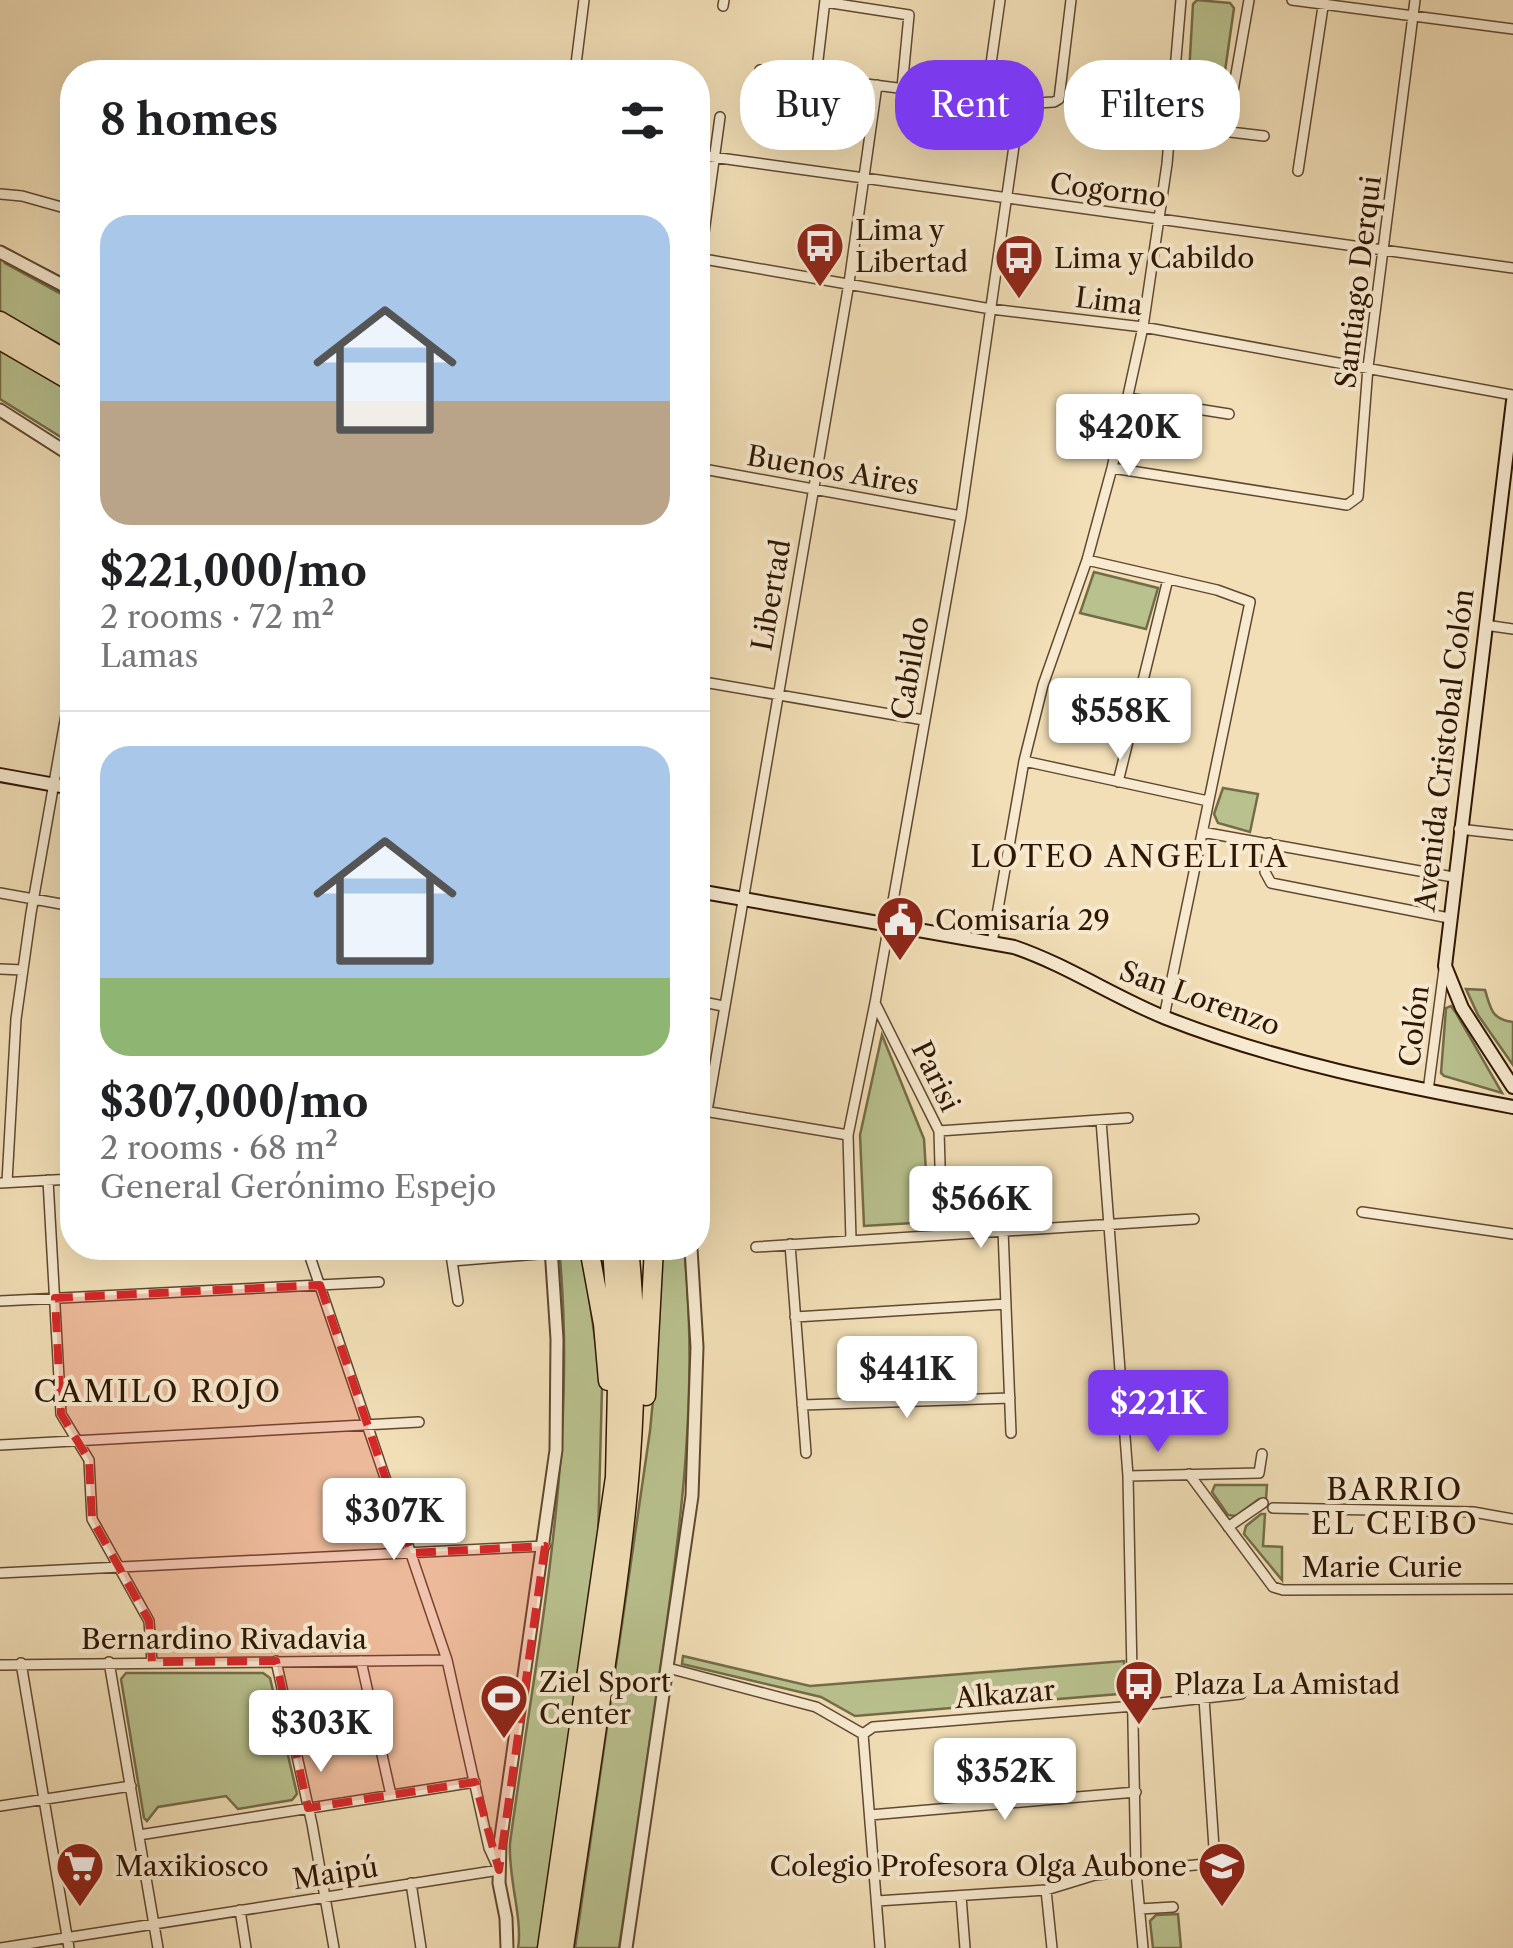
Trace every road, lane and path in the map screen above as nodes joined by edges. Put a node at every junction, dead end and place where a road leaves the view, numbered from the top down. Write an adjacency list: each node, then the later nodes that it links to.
1 (584, 0): 12 (street)
2 (1000, 0): 15 (street)
3 (1071, 0): 20 (street)
4 (1180, 0): 16 (street)
5 (1249, 0): 17 (street)
6 (1292, 0): 9 (street)
7 (1415, 0): 10 (street, Santiago Derqui)
8 (825, 1): 13 (street); 14 (street)
9 (1324, 2): 10 (street); 28 (street)
10 (1413, 15): 11 (street); 35 (street, Santiago Derqui)
11 (1513, 29)
12 (576, 60)
13 (818, 60)
14 (905, 60)
15 (992, 60)
16 (1176, 60)
17 (1239, 60)
18 (877, 85): 19 (street); 29 (street, Libertad)
19 (895, 87)
20 (1044, 103)
21 (720, 117): 27 (street)
22 (1240, 133): 23 (street)
23 (1264, 136)
24 (1014, 150): 32 (street, Cabildo)
25 (1168, 150): 34 (street)
26 (710, 157): 27 (street, Cogorno)
27 (714, 158): 29 (street, Cogorno); 30 (street)
28 (1298, 171)
29 (865, 180): 32 (street, Cogorno); 39 (street, Libertad)
30 (710, 185)
31 (0, 194): 33 (street)
32 (1007, 200): 34 (street, Cogorno); 41 (street, Cabildo)
33 (60, 207)
34 (1160, 219): 35 (street, Cogorno); 43 (street)
35 (1384, 250): 38 (street, Cogorno); 46 (street, Santiago Derqui)
36 (0, 252): 40 (street)
37 (710, 260): 39 (street, Lima)
38 (1513, 268)
39 (849, 282): 41 (street, Lima); 55 (street, Libertad)
40 (60, 284)
41 (991, 309): 43 (street, Lima); 56 (street, Cabildo)
42 (0, 321): 45 (highway)
43 (1142, 327): 46 (street, Lima); 48 (street)
44 (0, 340): 47 (highway)
45 (60, 354)
46 (1368, 367): 49 (street, Lima); 53 (street, Santiago Derqui)
47 (60, 375)
48 (1128, 398): 51 (street); 53 (street)
49 (1513, 398): 59 (main road, Avenida Cristobal Colón)
50 (0, 410): 52 (street)
51 (1230, 414)
52 (60, 448)
53 (1112, 468): 57 (street)
54 (710, 470): 55 (street, Buenos Aires)
55 (812, 489): 56 (street, Buenos Aires); 62 (street, Libertad)
56 (961, 516): 63 (street, Cabildo)
57 (1087, 560): 58 (street); 65 (street)
58 (1168, 579): 67 (street); 70 (street)
59 (1485, 625): 60 (street); 71 (main road, Avenida Cristobal Colón)
60 (1513, 629)
61 (710, 683): 62 (street)
62 (776, 695): 63 (street); 79 (street, Libertad)
63 (924, 720): 82 (street, Cabildo)
64 (60, 750): 68 (street)
65 (1024, 761): 67 (street); 83 (street)
66 (0, 775): 68 (main road)
67 (1118, 782): 70 (street)
68 (54, 785): 69 (main road); 78 (street)
69 (60, 786)
70 (1208, 801): 72 (street)
71 (1459, 829): 73 (street); 75 (main road, Avenida Cristobal Colón)
72 (1202, 832): 74 (street); 90 (street)
73 (1513, 835)
74 (1269, 843): 75 (street); 81 (street)
75 (1453, 877): 81 (main road, Avenida Cristobal Colón)
76 (0, 893): 78 (street)
77 (710, 893): 79 (main road, San Lorenzo)
78 (33, 899): 80 (street); 86 (street)
79 (743, 900): 82 (main road, San Lorenzo); 89 (street, Libertad)
80 (60, 904)
81 (1448, 918): 84 (main road, Avenida Cristobal Colón)
82 (888, 925): 83 (main road, San Lorenzo); 87 (street, Cabildo)
83 (992, 943): 90 (main road, San Lorenzo)
84 (1444, 966): 92 (main road, Avenida Cristobal Colón); 93 (street, Colón)
85 (0, 968): 86 (street)
86 (23, 970): 102 (street)
87 (875, 1002): 98 (street, Parisi); 99 (street, Cabildo)
88 (710, 1004): 89 (street)
89 (723, 1006): 91 (street, Libertad)
90 (1164, 1017): 93 (main road, San Lorenzo)
91 (710, 1071)
92 (1513, 1087)
93 (1428, 1091): 94 (main road, San Lorenzo)
94 (1513, 1107)
95 (710, 1112): 99 (street)
96 (1128, 1118): 97 (street)
97 (1101, 1120): 98 (street); 105 (street)
98 (938, 1130): 107 (street, Parisi)
99 (848, 1135): 109 (street, Cabildo)
100 (48, 1180): 101 (street); 102 (street); 123 (street)
101 (60, 1180)
102 (3, 1182)
103 (1362, 1212): 108 (street)
104 (1194, 1219): 105 (street)
105 (1108, 1224): 106 (street); 138 (street)
106 (1003, 1230): 107 (street); 126 (street)
107 (942, 1234): 109 (street)
108 (1513, 1234)
109 (852, 1240): 110 (street)
110 (790, 1244): 111 (street); 127 (street)
111 (756, 1246)
112 (311, 1260): 122 (street)
113 (461, 1260): 120 (street)
114 (552, 1260): 143 (street)
115 (591, 1260): 142 (highway)
116 (613, 1260): 142 (highway)
117 (630, 1260): 139 (highway)
118 (653, 1260): 139 (highway)
119 (692, 1260): 155 (street)
120 (452, 1261): 125 (street)
121 (380, 1282): 122 (street)
122 (320, 1285): 123 (street); 131 (street)
123 (55, 1298): 124 (street); 133 (street)
124 (0, 1301)
125 (458, 1301)
126 (1006, 1304): 127 (street); 128 (street)
127 (795, 1317): 129 (street)
128 (1010, 1398): 129 (street); 132 (street)
129 (802, 1405): 135 (street)
130 (419, 1422): 131 (street)
131 (368, 1424): 133 (street); 144 (street)
132 (1011, 1433)
133 (78, 1440): 134 (street); 145 (street)
134 (0, 1445)
135 (806, 1453)
136 (1262, 1454): 137 (street)
137 (1189, 1474): 138 (street); 141 (street, Marie Curie)
138 (1128, 1476): 158 (street)
139 (627, 1520): 188 (highway)
140 (1513, 1520): 141 (street)
141 (1228, 1527): 147 (street, Marie Curie)
142 (609, 1533): 187 (highway)
143 (545, 1546): 144 (street); 169 (street)
144 (411, 1552): 145 (street); 148 (street)
145 (119, 1567): 146 (street); 151 (street)
146 (0, 1573)
147 (1513, 1588)
148 (448, 1660): 149 (street, Bernardino Rivadavia); 160 (street)
149 (361, 1661): 152 (street, Bernardino Rivadavia); 163 (street)
150 (110, 1662): 151 (street, Bernardino Rivadavia); 153 (street, Bernardino Rivadavia); 161 (street)
151 (152, 1662): 152 (street, Bernardino Rivadavia)
152 (276, 1662): 166 (street)
153 (22, 1663): 154 (street, Bernardino Rivadavia); 164 (street)
154 (0, 1664)
155 (668, 1668): 159 (street); 189 (street)
156 (1241, 1694): 157 (street, Alkazar)
157 (1204, 1698): 158 (street, Alkazar); 170 (street)
158 (1134, 1706): 159 (street, Alkazar); 162 (street)
159 (863, 1734): 167 (street)
160 (475, 1782): 163 (street); 169 (street)
161 (130, 1786): 164 (street); 168 (street)
162 (1136, 1792): 167 (street); 170 (street)
163 (391, 1795): 166 (street)
164 (45, 1799): 165 (street); 180 (street)
165 (0, 1806)
166 (308, 1808): 168 (street); 174 (street)
167 (870, 1815): 175 (street)
168 (139, 1835): 179 (street)
169 (498, 1870): 171 (street, Maipú); 186 (street)
170 (1136, 1871): 172 (street); 177 (street)
171 (411, 1884): 174 (street, Maipú); 185 (street)
172 (1046, 1890): 173 (street); 192 (street)
173 (962, 1896): 175 (street); 191 (street)
174 (325, 1897): 178 (street, Maipú); 184 (street)
175 (876, 1901): 190 (street)
176 (1173, 1906): 177 (street)
177 (1140, 1909): 193 (street)
178 (240, 1910): 179 (street, Maipú); 183 (street)
179 (154, 1924): 180 (street, Maipú); 182 (street)
180 (69, 1943): 181 (street, Maipú)
181 (1, 1948)
182 (158, 1948)
183 (246, 1948)
184 (334, 1948)
185 (422, 1948)
186 (507, 1948)
187 (547, 1948)
188 (564, 1948)
189 (626, 1948)
190 (880, 1948)
191 (966, 1948)
192 (1052, 1948)
193 (1143, 1948)

